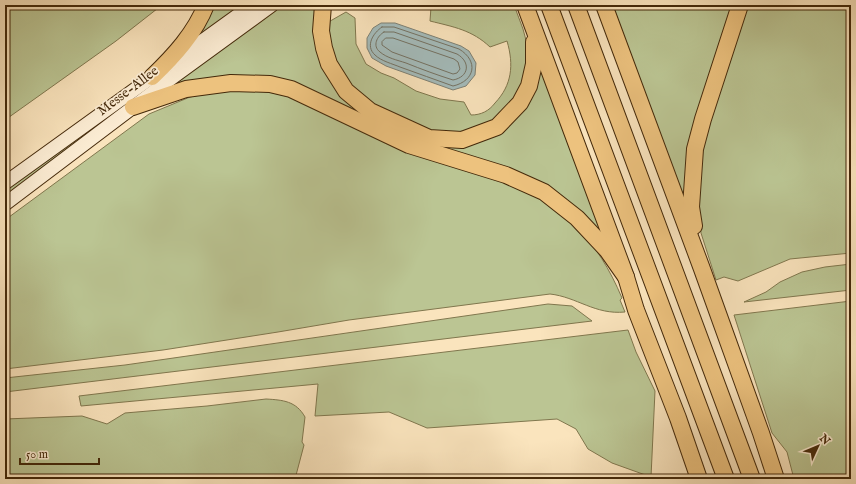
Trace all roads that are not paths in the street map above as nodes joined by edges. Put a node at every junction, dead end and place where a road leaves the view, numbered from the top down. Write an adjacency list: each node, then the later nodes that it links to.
1 (206, 5): 11 (highway)
2 (252, 5): 11 (main road, Messe-Allee)
3 (272, 5): 12 (main road, Messe-Allee)
4 (323, 5): 10 (highway)
5 (525, 5): 10 (highway)
6 (549, 5): 18 (highway)
7 (576, 5): 19 (highway)
8 (604, 5): 15 (highway)
9 (740, 5): 15 (highway)
10 (532, 24): 16 (highway)
11 (152, 77): 13 (main road, Messe-Allee)
12 (134, 107): 14 (main road, Messe-Allee); 16 (highway)
13 (5, 183)
14 (5, 204)
15 (702, 269): 20 (highway)
16 (626, 277): 17 (highway)
17 (699, 479)
18 (726, 479)
19 (752, 479)
20 (776, 479)

